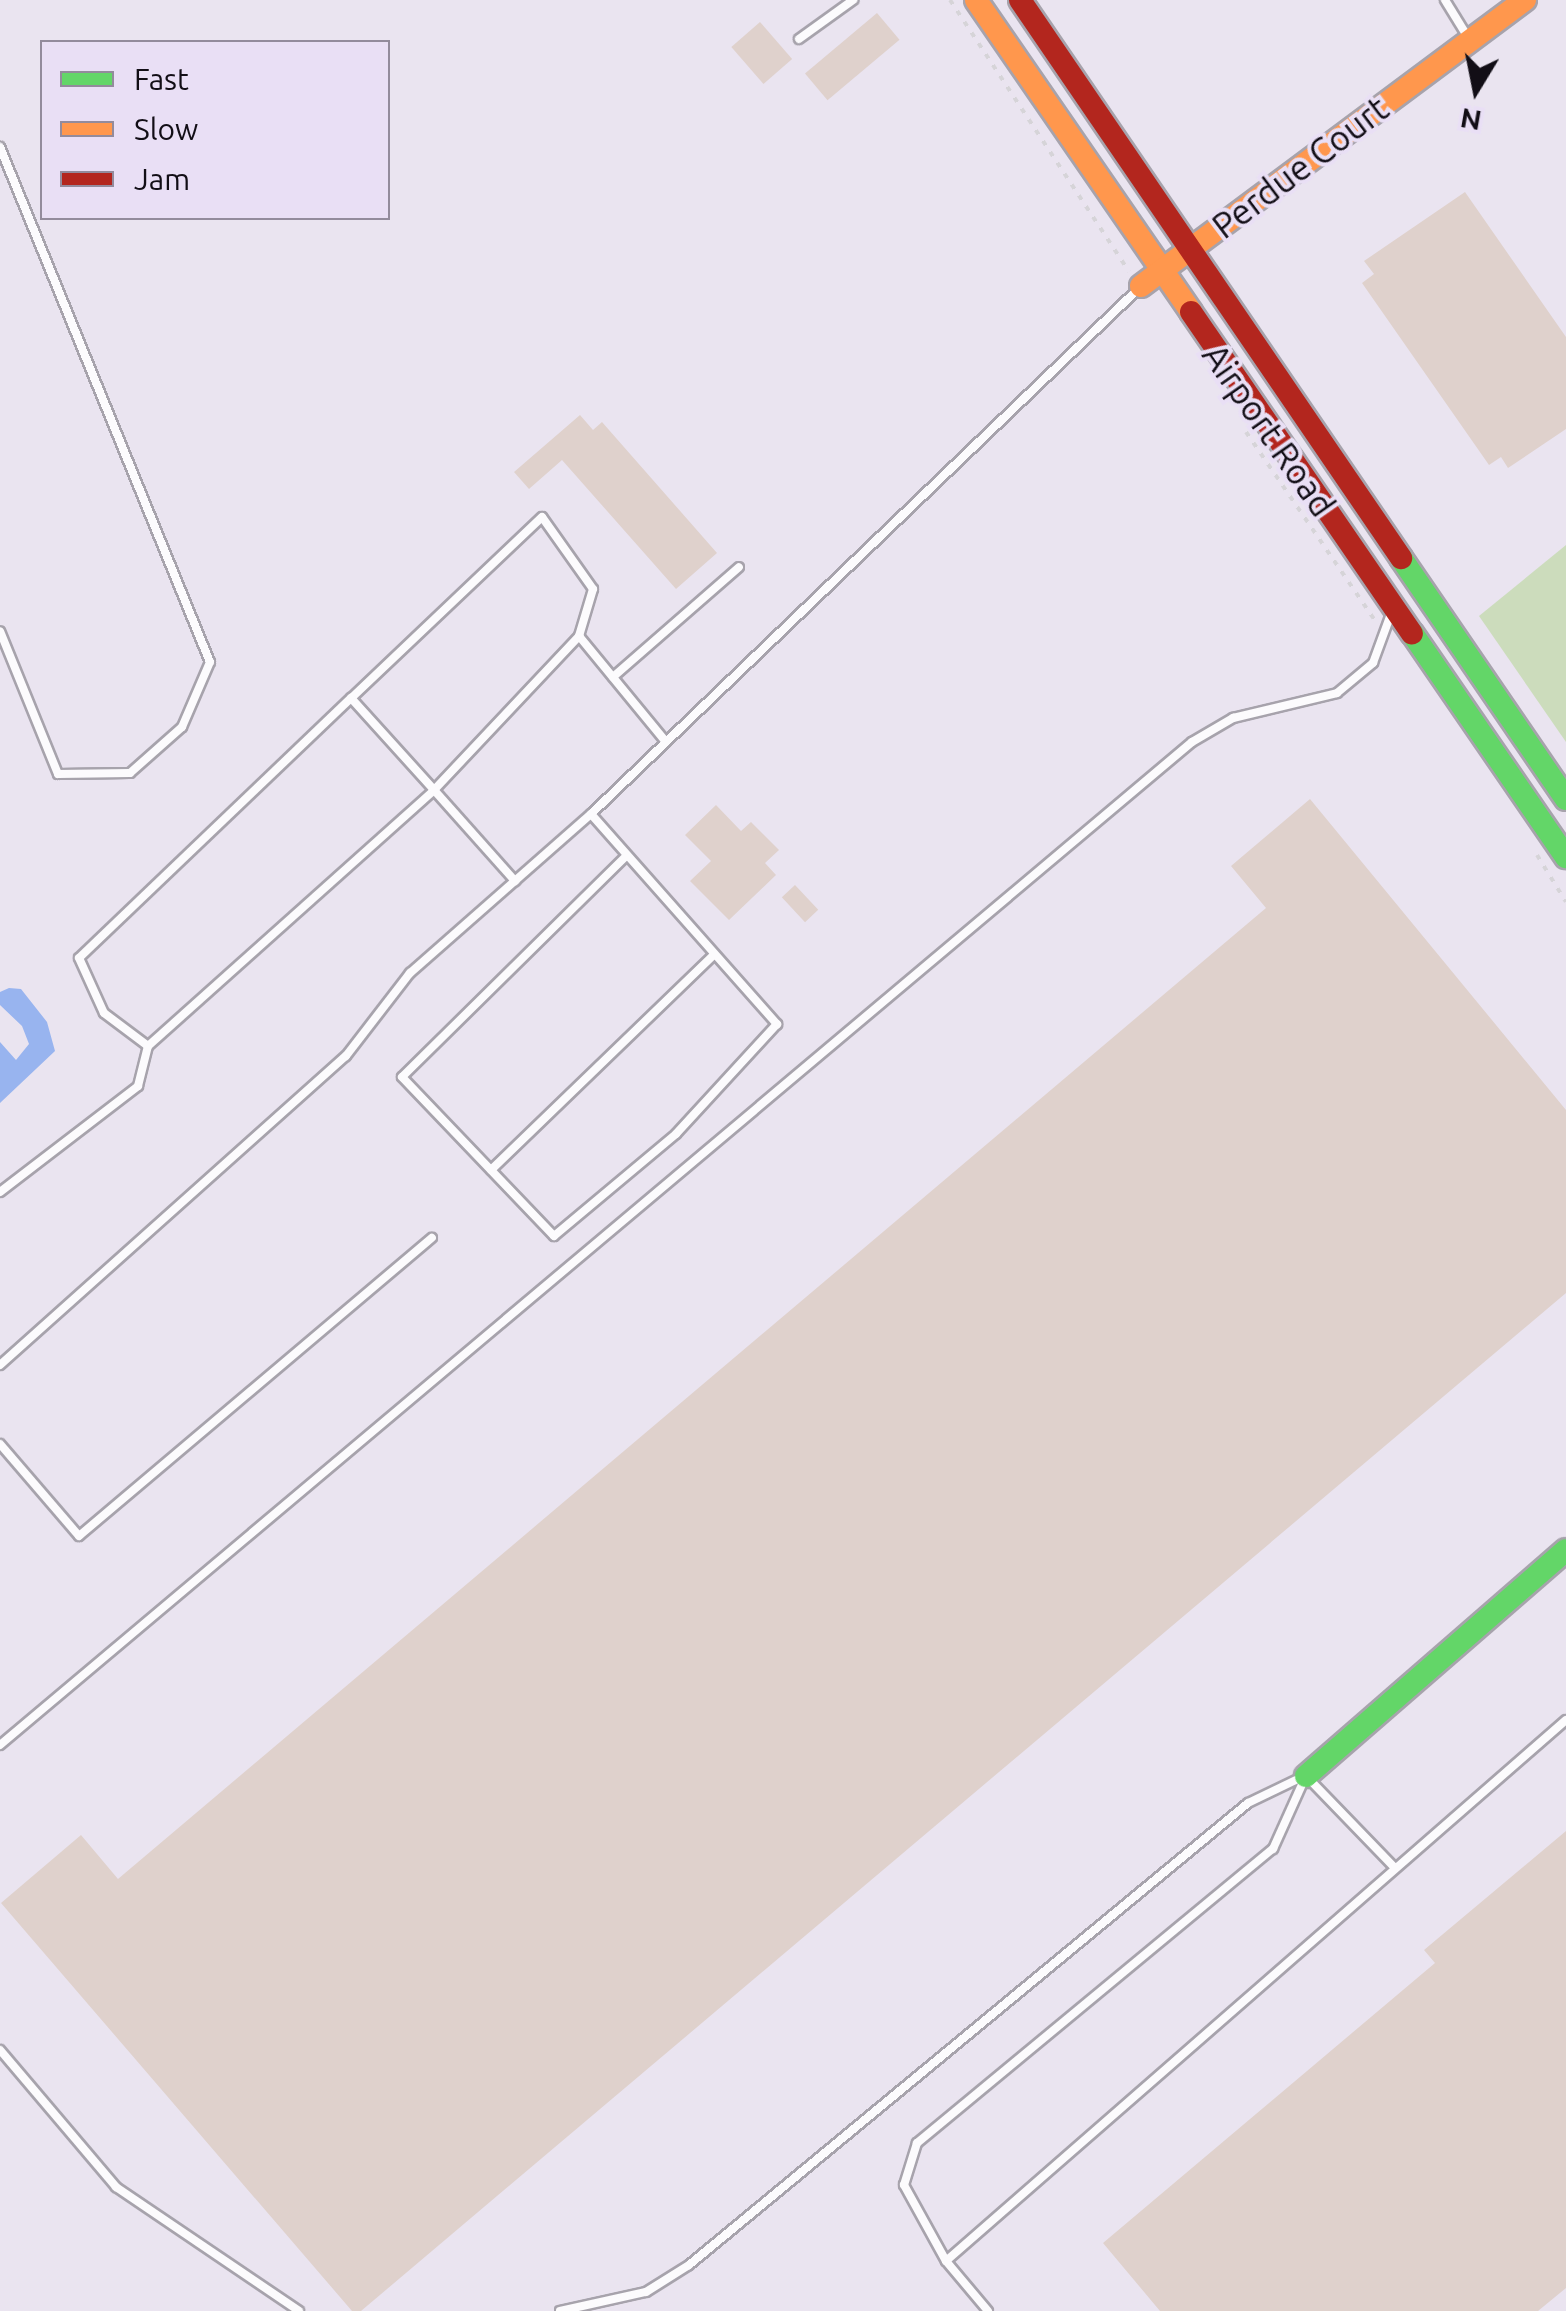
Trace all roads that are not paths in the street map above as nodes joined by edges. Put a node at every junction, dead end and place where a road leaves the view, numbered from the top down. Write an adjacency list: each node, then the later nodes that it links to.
1 (853, 0): 6 (lane)
2 (976, 0): 9 (main road, Airport Road)
3 (1020, 0): 9 (main road, Airport Road)
4 (1445, 0): 7 (lane)
5 (1525, 0): 7 (main road, Perdue Court)
6 (799, 39)
7 (1470, 40): 9 (main road, Perdue Court)
8 (0, 147): 12 (lane)
9 (1164, 268): 11 (main road, Airport Road); 16 (lane); 18 (main road, Airport Road)
10 (739, 566): 14 (lane)
11 (1393, 608): 21 (main road, Airport Road); 32 (lane)
12 (0, 631)
13 (579, 636): 14 (lane); 15 (lane); 17 (lane)
14 (613, 677): 16 (lane)
15 (352, 698): 17 (lane); 24 (lane)
16 (666, 742): 19 (lane)
17 (434, 790): 22 (lane); 24 (lane)
18 (1566, 800)
19 (591, 814): 20 (lane); 22 (lane)
20 (626, 857): 23 (lane); 25 (lane)
21 (1566, 857)
22 (515, 881): 28 (lane)
23 (714, 954): 25 (lane); 25 (lane)
24 (148, 1046): 26 (lane)
25 (491, 1170)
26 (0, 1192)
27 (432, 1238): 29 (lane)
28 (0, 1366)
29 (0, 1444)
30 (1566, 1550): 33 (main road)
31 (1566, 1720): 34 (lane)
32 (0, 1745)
33 (1306, 1776): 34 (lane); 36 (lane); 38 (lane)
34 (1394, 1867): 36 (lane)
35 (0, 2050): 37 (lane)
36 (946, 2261): 39 (lane)
37 (299, 2311)
38 (560, 2311)
39 (988, 2311)

